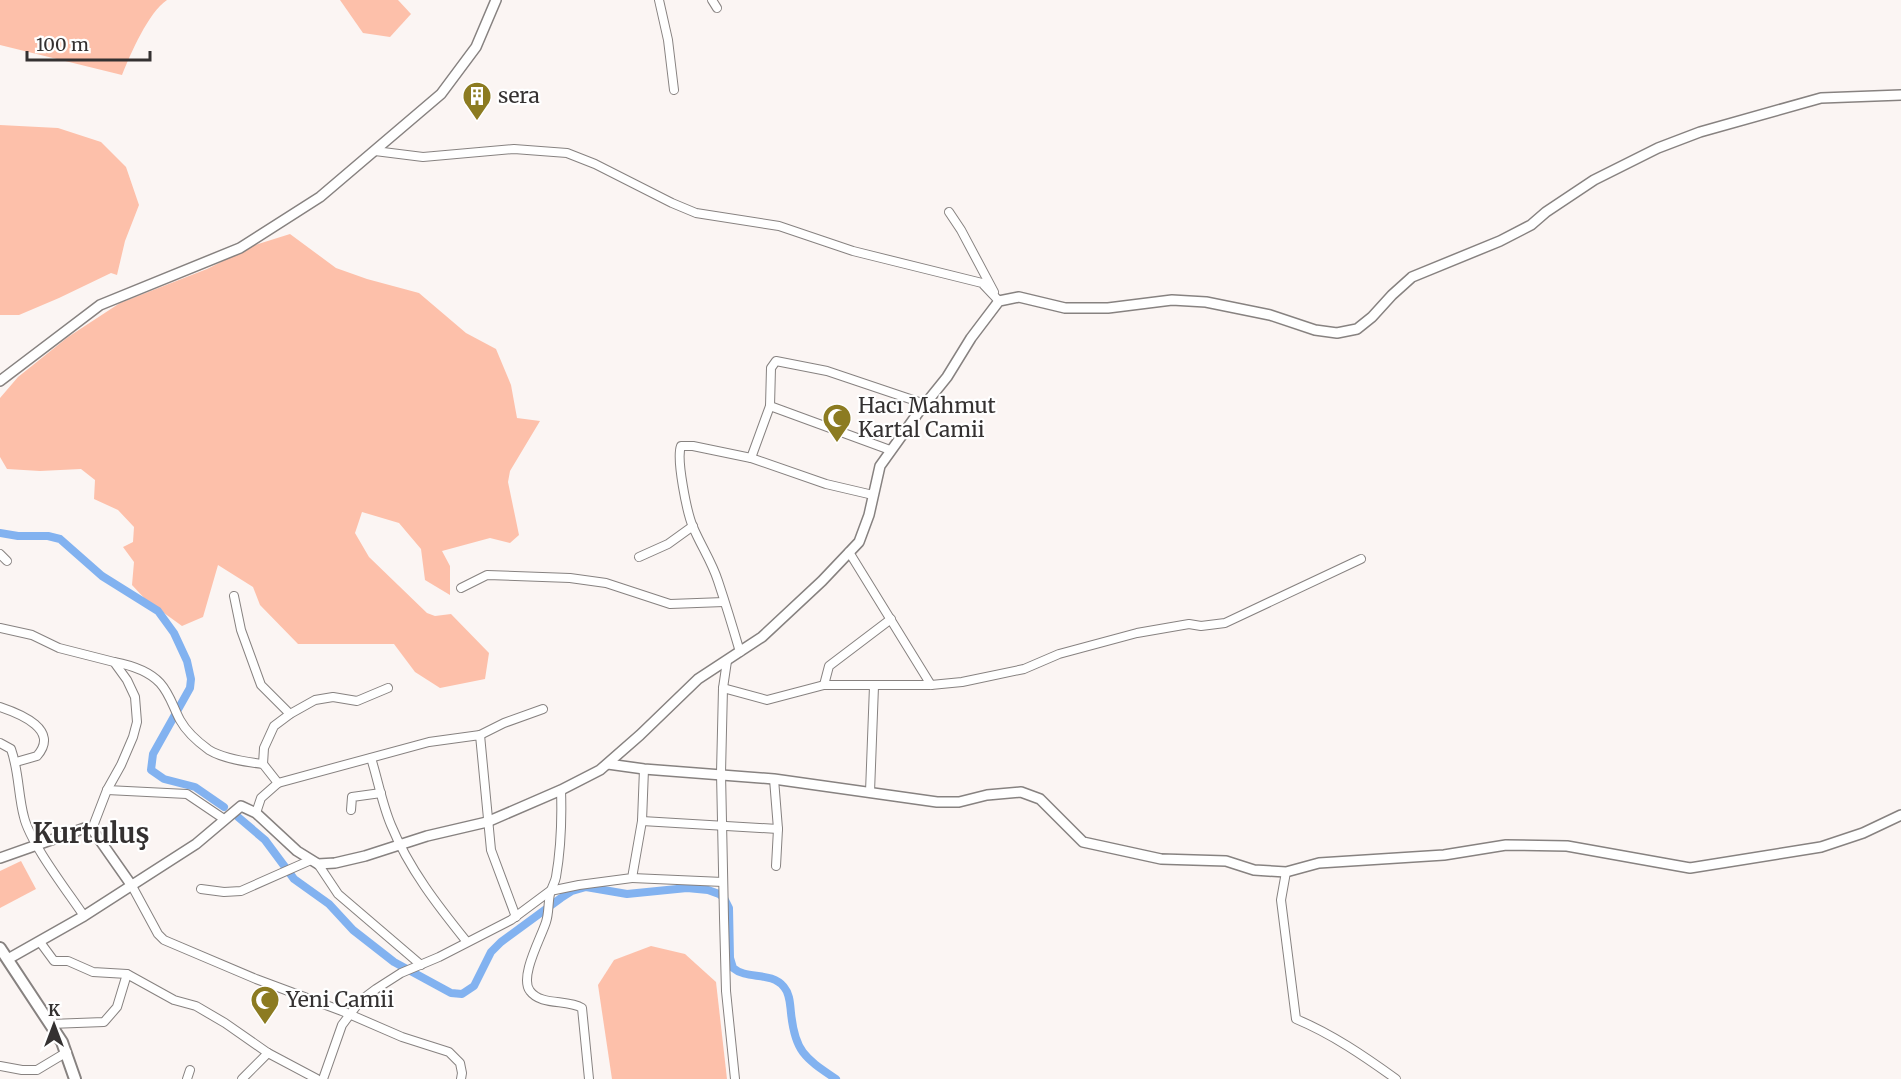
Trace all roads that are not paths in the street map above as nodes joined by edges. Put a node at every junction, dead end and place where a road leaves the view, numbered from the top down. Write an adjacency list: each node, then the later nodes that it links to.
1 (496, 0): 7 (street)
2 (659, 0): 5 (street)
3 (712, 0): 4 (street)
4 (717, 8)
5 (674, 90)
6 (1901, 95): 9 (street)
7 (375, 152): 9 (street); 10 (street)
8 (949, 212): 9 (street)
9 (999, 301): 11 (street)
10 (0, 381)
11 (925, 404): 12 (street); 13 (street)
12 (770, 406): 13 (street); 14 (street)
13 (890, 450): 15 (street)
14 (751, 458): 15 (street); 16 (street)
15 (873, 495): 17 (street)
16 (693, 526): 19 (street); 24 (street)
17 (849, 552): 25 (street); 27 (street)
18 (0, 554): 21 (street)
19 (639, 557)
20 (1361, 559): 32 (street)
21 (7, 561)
22 (461, 588): 24 (street)
23 (234, 596): 37 (street)
24 (724, 602): 27 (street)
25 (891, 619): 30 (street); 32 (street)
26 (0, 628): 29 (street)
27 (740, 652): 28 (street)
28 (726, 661): 34 (street); 43 (street)
29 (114, 662): 42 (street); 48 (street)
30 (824, 685): 31 (street); 34 (street)
31 (874, 686): 32 (street); 50 (street)
32 (931, 686)
33 (388, 688): 37 (street)
34 (723, 688): 45 (street)
35 (0, 707): 41 (street)
36 (543, 709): 38 (street)
37 (290, 714): 42 (street)
38 (480, 735): 40 (street); 57 (street)
39 (0, 744): 41 (street)
40 (371, 758): 47 (street); 51 (street)
41 (16, 762): 61 (street)
42 (263, 764): 47 (street)
43 (608, 764): 44 (street); 49 (street)
44 (644, 769): 45 (street); 56 (street)
45 (721, 773): 46 (street); 58 (street)
46 (774, 779): 50 (street); 60 (street)
47 (278, 783): 53 (street)
48 (106, 790): 55 (street); 59 (street)
49 (561, 790): 57 (street); 71 (street)
50 (870, 792): 66 (street)
51 (381, 793): 52 (street); 62 (street)
52 (351, 810)
53 (256, 813): 55 (street); 64 (street)
54 (1901, 815): 66 (street)
55 (224, 819): 69 (street)
56 (642, 821): 58 (street); 67 (street)
57 (487, 822): 62 (street); 73 (street)
58 (723, 826): 60 (street); 68 (street)
59 (92, 829): 61 (street); 69 (street)
60 (778, 829): 65 (street)
61 (36, 844): 63 (street); 72 (street)
62 (401, 845): 64 (street); 75 (street)
63 (0, 858)
64 (314, 862): 70 (street); 78 (street)
65 (776, 866)
66 (1286, 872): 94 (street)
67 (632, 878): 68 (street); 71 (street)
68 (723, 882): 93 (street)
69 (132, 886): 72 (street); 80 (street)
70 (201, 889)
71 (550, 891): 73 (street); 92 (street)
72 (84, 916): 74 (street)
73 (516, 917): 75 (street)
74 (40, 942): 77 (street); 79 (street)
75 (467, 942): 78 (street)
76 (0, 948): 77 (main road)
77 (8, 959): 81 (main road)
78 (418, 966): 80 (street)
79 (127, 974): 81 (street); 83 (street)
80 (350, 1014): 90 (street); 91 (street)
81 (50, 1024): 82 (main road)
82 (67, 1052): 84 (street); 86 (main road)
83 (268, 1053): 88 (street); 89 (street)
84 (0, 1066)
85 (190, 1070): 87 (street)
86 (75, 1079)
87 (187, 1079)
88 (242, 1079)
89 (317, 1079)
90 (323, 1079)
91 (460, 1079)
92 (589, 1079)
93 (735, 1079)
94 (1396, 1079)

